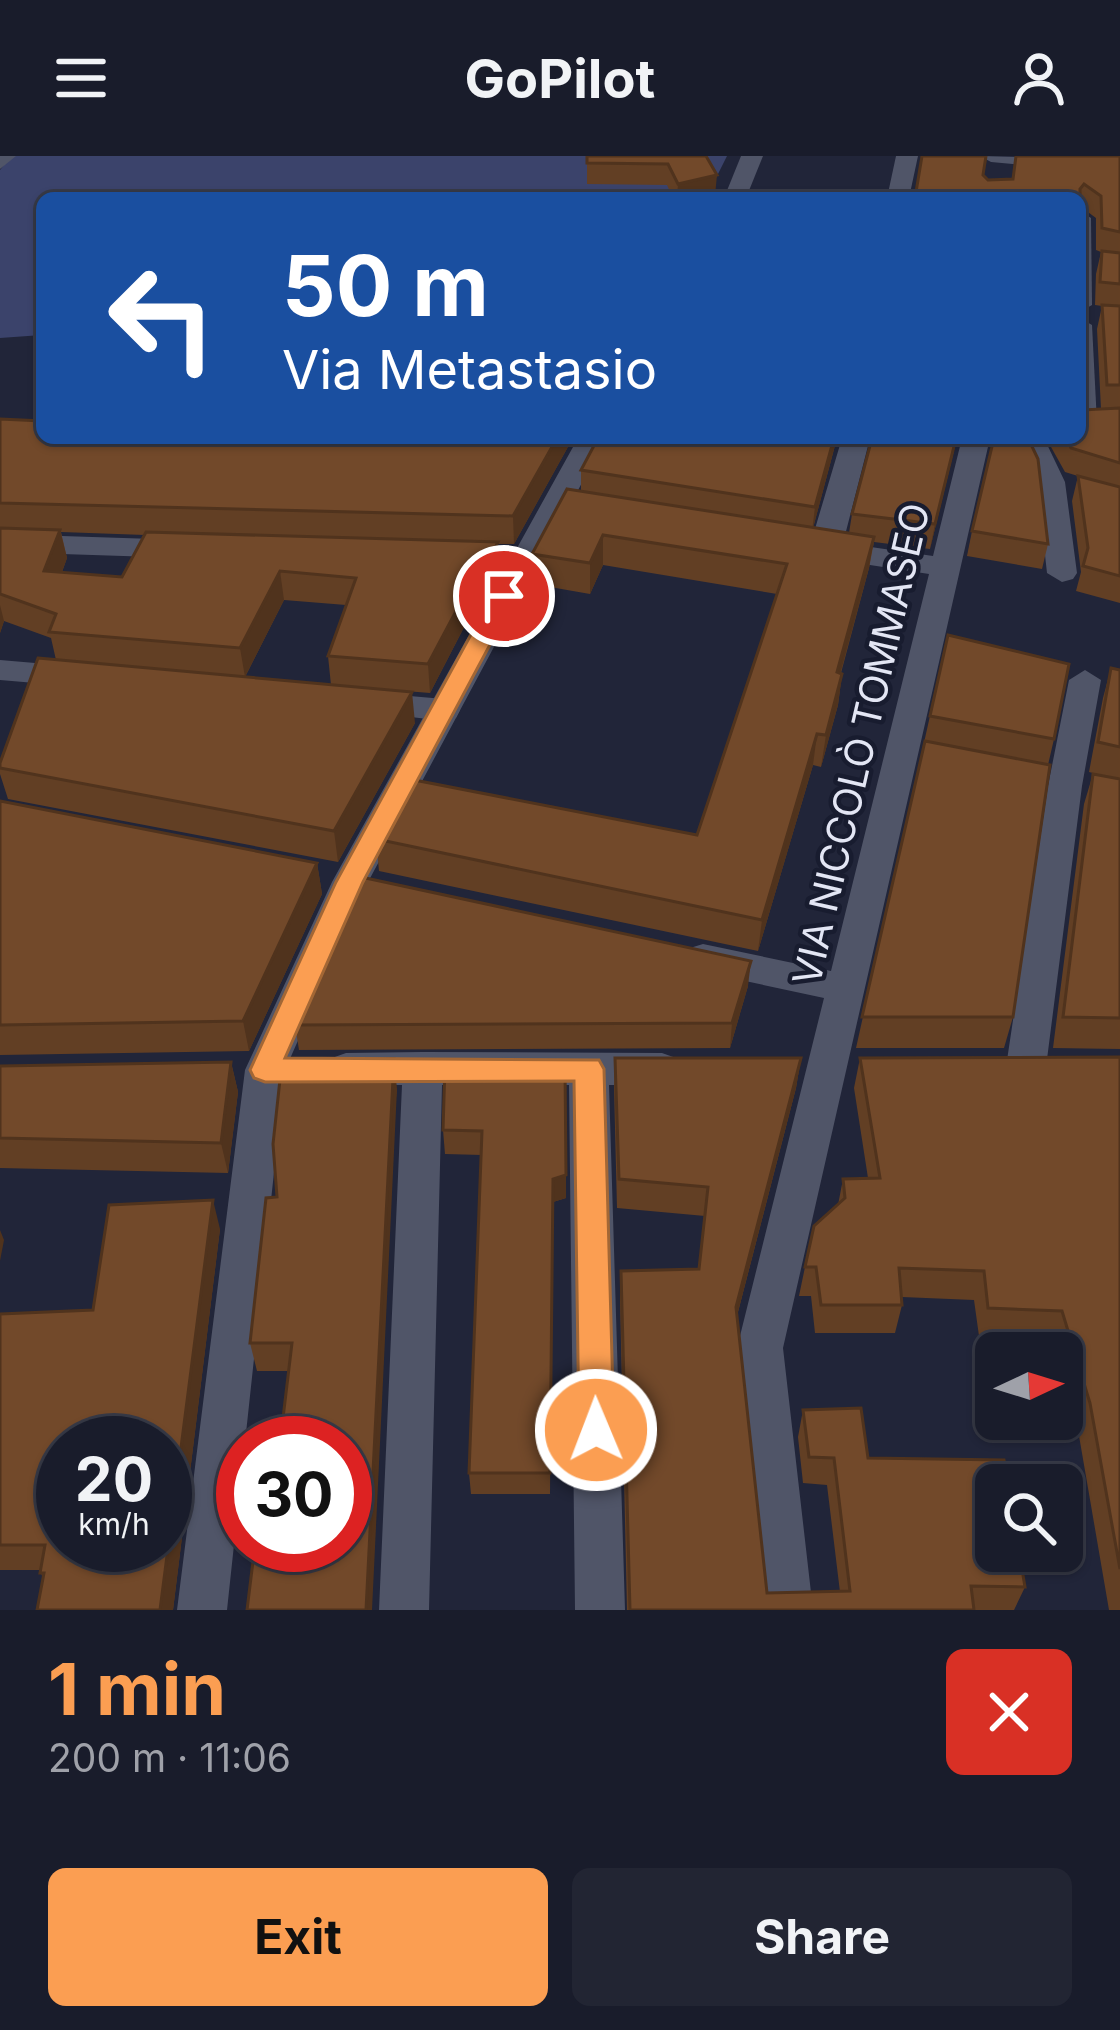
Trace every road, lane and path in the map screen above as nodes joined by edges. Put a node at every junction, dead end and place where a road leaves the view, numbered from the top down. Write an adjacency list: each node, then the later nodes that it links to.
1 (752, 156): 6 (street)
2 (907, 156): 7 (street)
3 (997, 161): 4 (street)
4 (1078, 167): 5 (street)
5 (1120, 167)
6 (737, 192)
7 (899, 192)
8 (1088, 259): 9 (street)
9 (1086, 297)
10 (1086, 331): 11 (street)
11 (1092, 422)
12 (590, 444): 24 (street)
13 (854, 444): 18 (street)
14 (975, 444): 18 (street, VIA NICCOLÒ TOMMASEO)
15 (1034, 444): 19 (street)
16 (0, 543): 17 (street)
17 (218, 550)
18 (945, 567): 31 (street, VIA NICCOLÒ TOMMASEO)
19 (1062, 573)
20 (0, 670): 21 (street)
21 (117, 680)
22 (1089, 681): 25 (street)
23 (327, 699): 24 (street)
24 (444, 710): 28 (street)
25 (1053, 784): 26 (street); 33 (street)
26 (1102, 792)
27 (303, 873): 28 (street)
28 (350, 882): 29 (street); 40 (street)
29 (395, 892)
30 (667, 950): 31 (street)
31 (848, 989): 39 (street, VIA NICCOLÒ TOMMASEO)
32 (981, 1067): 33 (street)
33 (1026, 1067): 35 (street)
34 (423, 1068): 36 (street); 40 (street); 43 (street)
35 (1073, 1068)
36 (589, 1069): 37 (street); 44 (street)
37 (707, 1069)
38 (778, 1069): 39 (street)
39 (847, 1069): 45 (street, VIA NICCOLÒ TOMMASEO)
40 (265, 1070): 41 (street); 42 (street)
41 (221, 1071)
42 (202, 1610)
43 (404, 1610)
44 (600, 1610)
45 (788, 1610)

